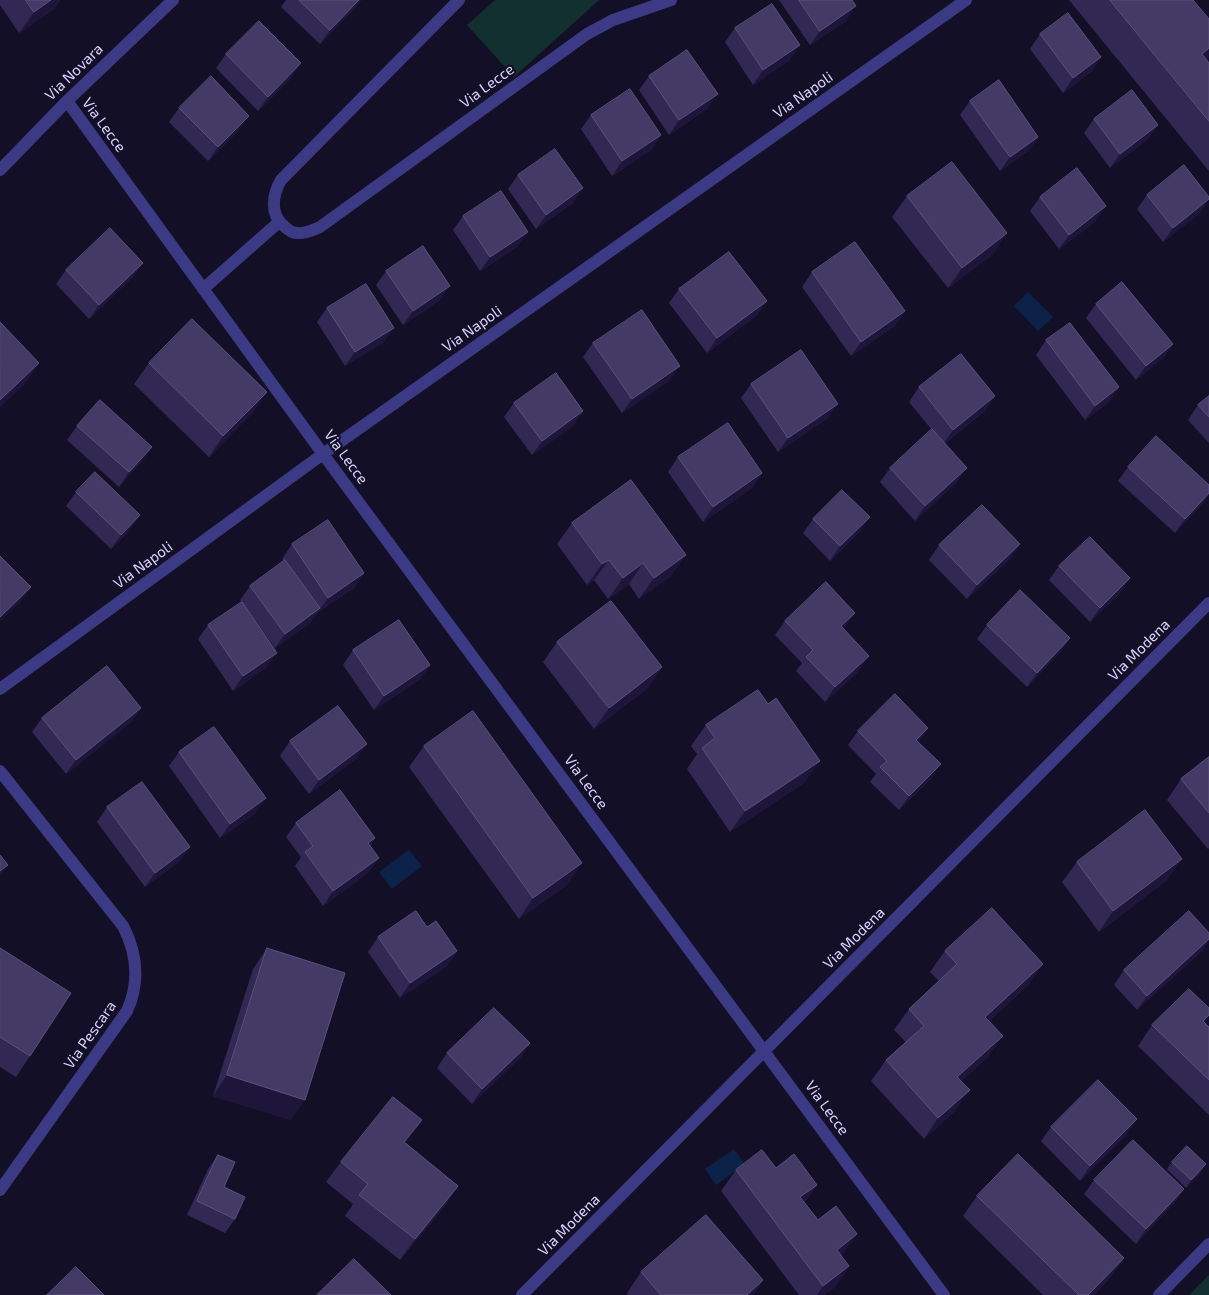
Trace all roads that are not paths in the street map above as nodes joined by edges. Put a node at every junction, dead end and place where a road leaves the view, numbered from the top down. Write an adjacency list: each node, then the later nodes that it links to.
1 (173, 0): 5 (street, Via Novara)
2 (459, 0): 7 (street)
3 (672, 0): 7 (street, Via Lecce)
4 (966, 0): 9 (street, Via Napoli)
5 (68, 101): 6 (street, Via Novara); 8 (street, Via Lecce)
6 (0, 170)
7 (279, 222): 8 (street)
8 (203, 289): 9 (street, Via Lecce)
9 (323, 454): 11 (street, Via Napoli); 13 (street, Via Lecce)
10 (1209, 603): 13 (street, Via Modena)
11 (0, 688)
12 (0, 770): 14 (street, Via Pescara)
13 (765, 1051): 16 (street, Via Modena); 17 (street, Via Lecce)
14 (0, 1190)
15 (1209, 1244): 18 (street)
16 (522, 1295)
17 (944, 1295)
18 (1159, 1295)

